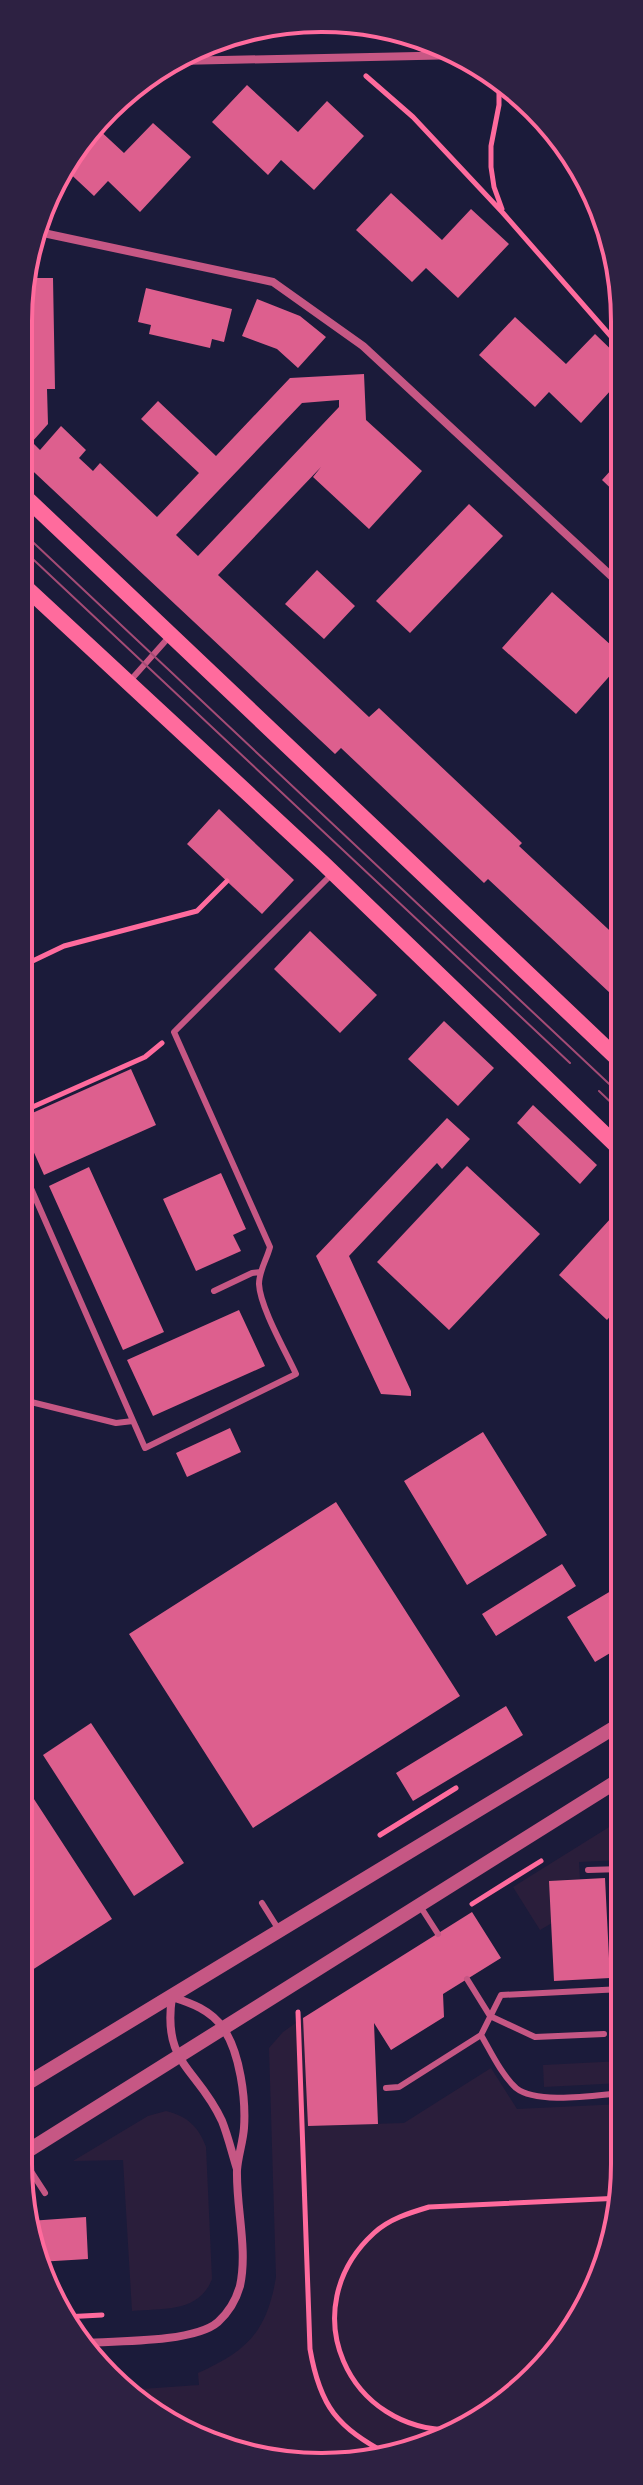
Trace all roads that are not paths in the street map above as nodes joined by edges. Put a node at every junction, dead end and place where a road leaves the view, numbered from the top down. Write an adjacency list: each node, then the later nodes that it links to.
1 (436, 56): 2 (street)
2 (196, 61)
3 (48, 234): 5 (street)
4 (32, 503): 7 (main road)
5 (611, 576)
6 (32, 593): 8 (main road)
7 (172, 634): 8 (lane); 10 (main road)
8 (129, 682): 9 (main road)
9 (333, 873): 11 (main road); 13 (lane)
10 (611, 1053)
11 (611, 1140)
12 (32, 1191): 16 (lane)
13 (261, 1272): 14 (lane); 16 (lane)
14 (214, 1291)
15 (32, 1402): 16 (lane)
16 (133, 1421)
17 (611, 1730): 23 (street)
18 (611, 1785): 22 (street)
19 (588, 1870): 20 (lane)
20 (611, 1871)
21 (262, 1903): 23 (lane)
22 (420, 1906): 24 (lane); 29 (street)
23 (279, 1931): 27 (street)
24 (438, 1934)
25 (467, 1979): 28 (lane)
26 (611, 1990): 28 (lane)
27 (172, 1997): 29 (street); 32 (street); 33 (street)
28 (490, 2016): 30 (lane); 31 (lane)
29 (224, 2029): 32 (street); 37 (street)
30 (604, 2034)
31 (481, 2035): 34 (lane); 35 (lane)
32 (179, 2058): 36 (street); 37 (street)
33 (32, 2081)
34 (386, 2088)
35 (611, 2094)
36 (32, 2148)
37 (237, 2169): 40 (street)
38 (33, 2175): 39 (lane)
39 (45, 2193)
40 (94, 2342)

